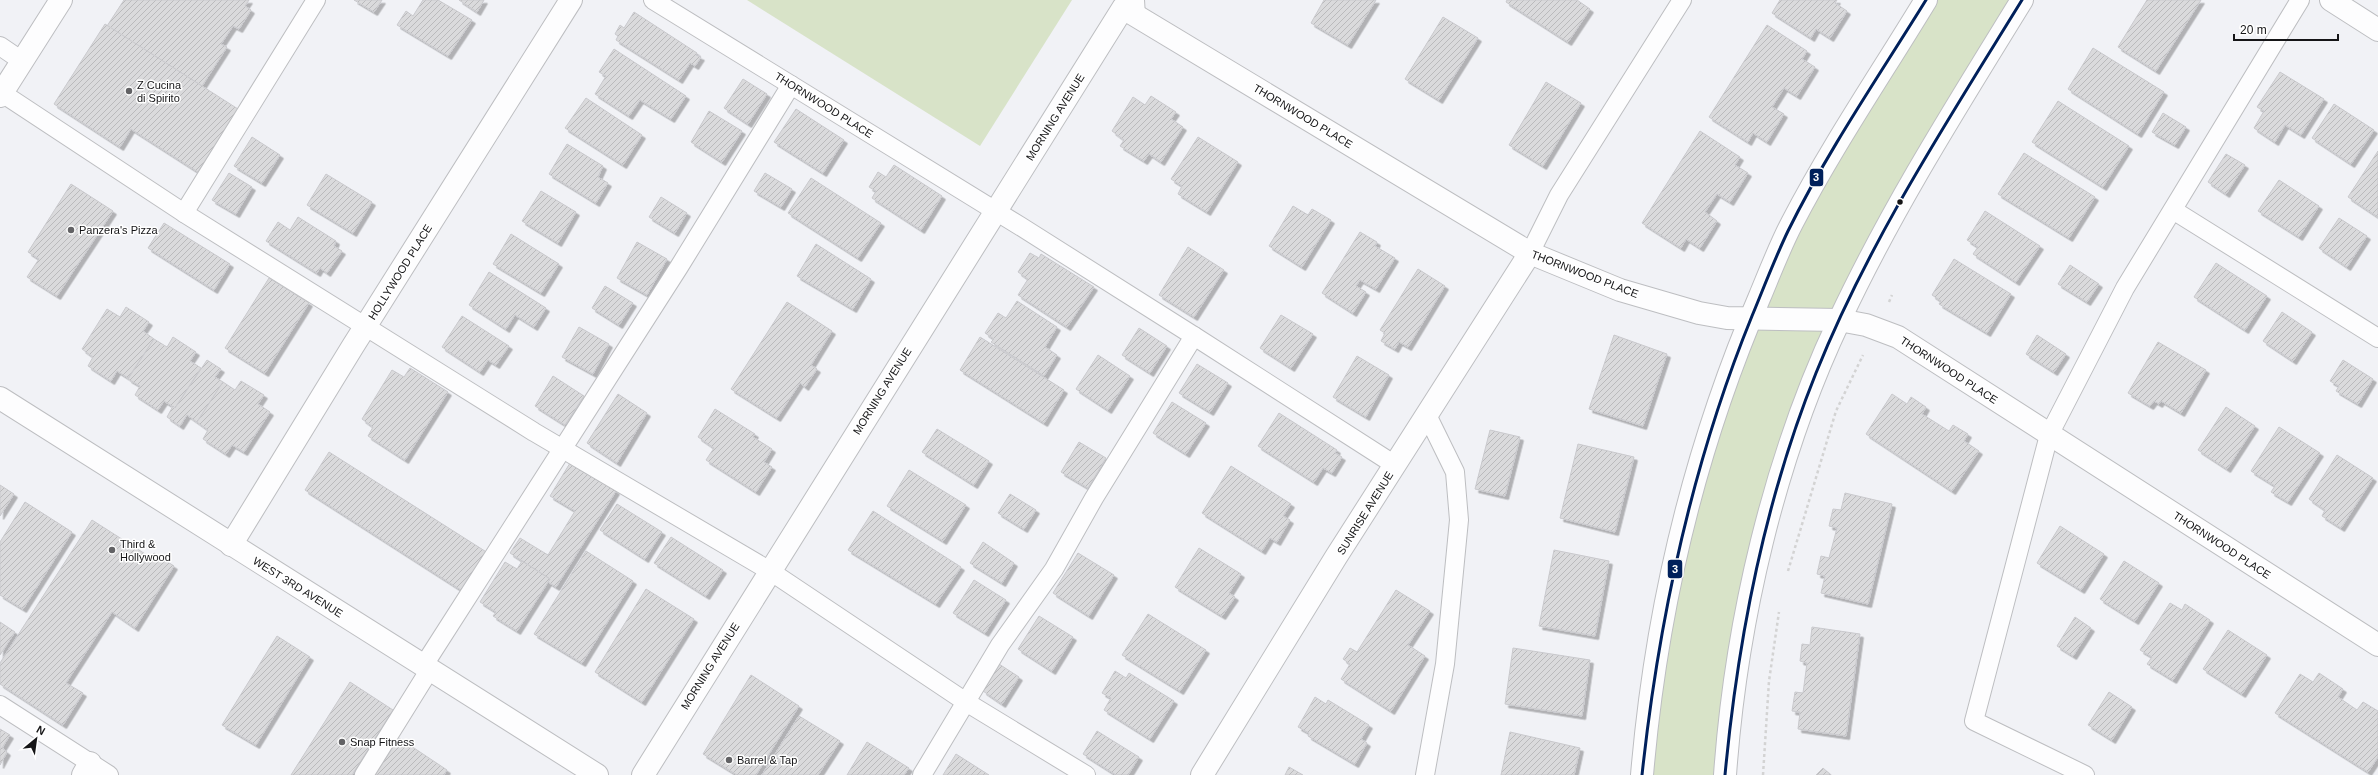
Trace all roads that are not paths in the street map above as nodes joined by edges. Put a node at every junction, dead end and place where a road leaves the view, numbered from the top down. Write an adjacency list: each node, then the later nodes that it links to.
1 (61, 0): 13 (street)
2 (316, 0): 18 (lane)
3 (572, 0): 22 (street, HOLLYWOOD PLACE)
4 (653, 0): 14 (lane, THORNWOOD PLACE)
5 (1926, 0): 20 (street)
6 (2022, 0): 21 (street)
7 (2300, 0): 16 (lane)
8 (2331, 0): 11 (street)
9 (1678, 1): 19 (lane)
10 (1131, 8): 17 (street, MORNING AVENUE); 19 (street, THORNWOOD PLACE)
11 (2378, 30)
12 (0, 46): 13 (lane)
13 (22, 61): 15 (street)
14 (791, 85): 17 (lane, THORNWOOD PLACE); 28 (lane)
15 (1, 95): 18 (lane)
16 (2173, 210): 24 (lane); 27 (lane)
17 (996, 211): 23 (lane, THORNWOOD PLACE); 31 (street, MORNING AVENUE)
18 (184, 213): 22 (lane)
19 (1530, 253): 20 (street, THORNWOOD PLACE); 26 (street, SUNRISE AVENUE)
20 (1750, 319): 21 (street, THORNWOOD PLACE); 45 (street)
21 (1839, 320): 27 (street, THORNWOOD PLACE); 46 (street)
22 (365, 327): 28 (lane); 30 (street, HOLLYWOOD PLACE)
23 (1194, 336): 29 (lane, THORNWOOD PLACE); 34 (lane)
24 (2378, 338)
25 (0, 398): 30 (street, WEST 3RD AVENUE)
26 (1427, 415): 29 (street, SUNRISE AVENUE); 44 (lane)
27 (2049, 435): 32 (street, THORNWOOD PLACE); 47 (lane)
28 (563, 449): 31 (lane); 33 (lane)
29 (1395, 465): 43 (street, SUNRISE AVENUE)
30 (231, 545): 33 (street, WEST 3RD AVENUE)
31 (770, 571): 34 (lane); 40 (street, MORNING AVENUE)
32 (2378, 645)
33 (427, 667): 38 (lane); 39 (street, WEST 3RD AVENUE)
34 (966, 702): 41 (lane); 42 (lane)
35 (0, 705): 36 (lane)
36 (86, 769): 37 (lane)
37 (109, 775)
38 (364, 775)
39 (596, 775)
40 (643, 775)
41 (922, 775)
42 (1086, 775)
43 (1202, 775)
44 (1425, 775)
45 (1642, 775)
46 (1725, 775)
47 (2085, 775)

